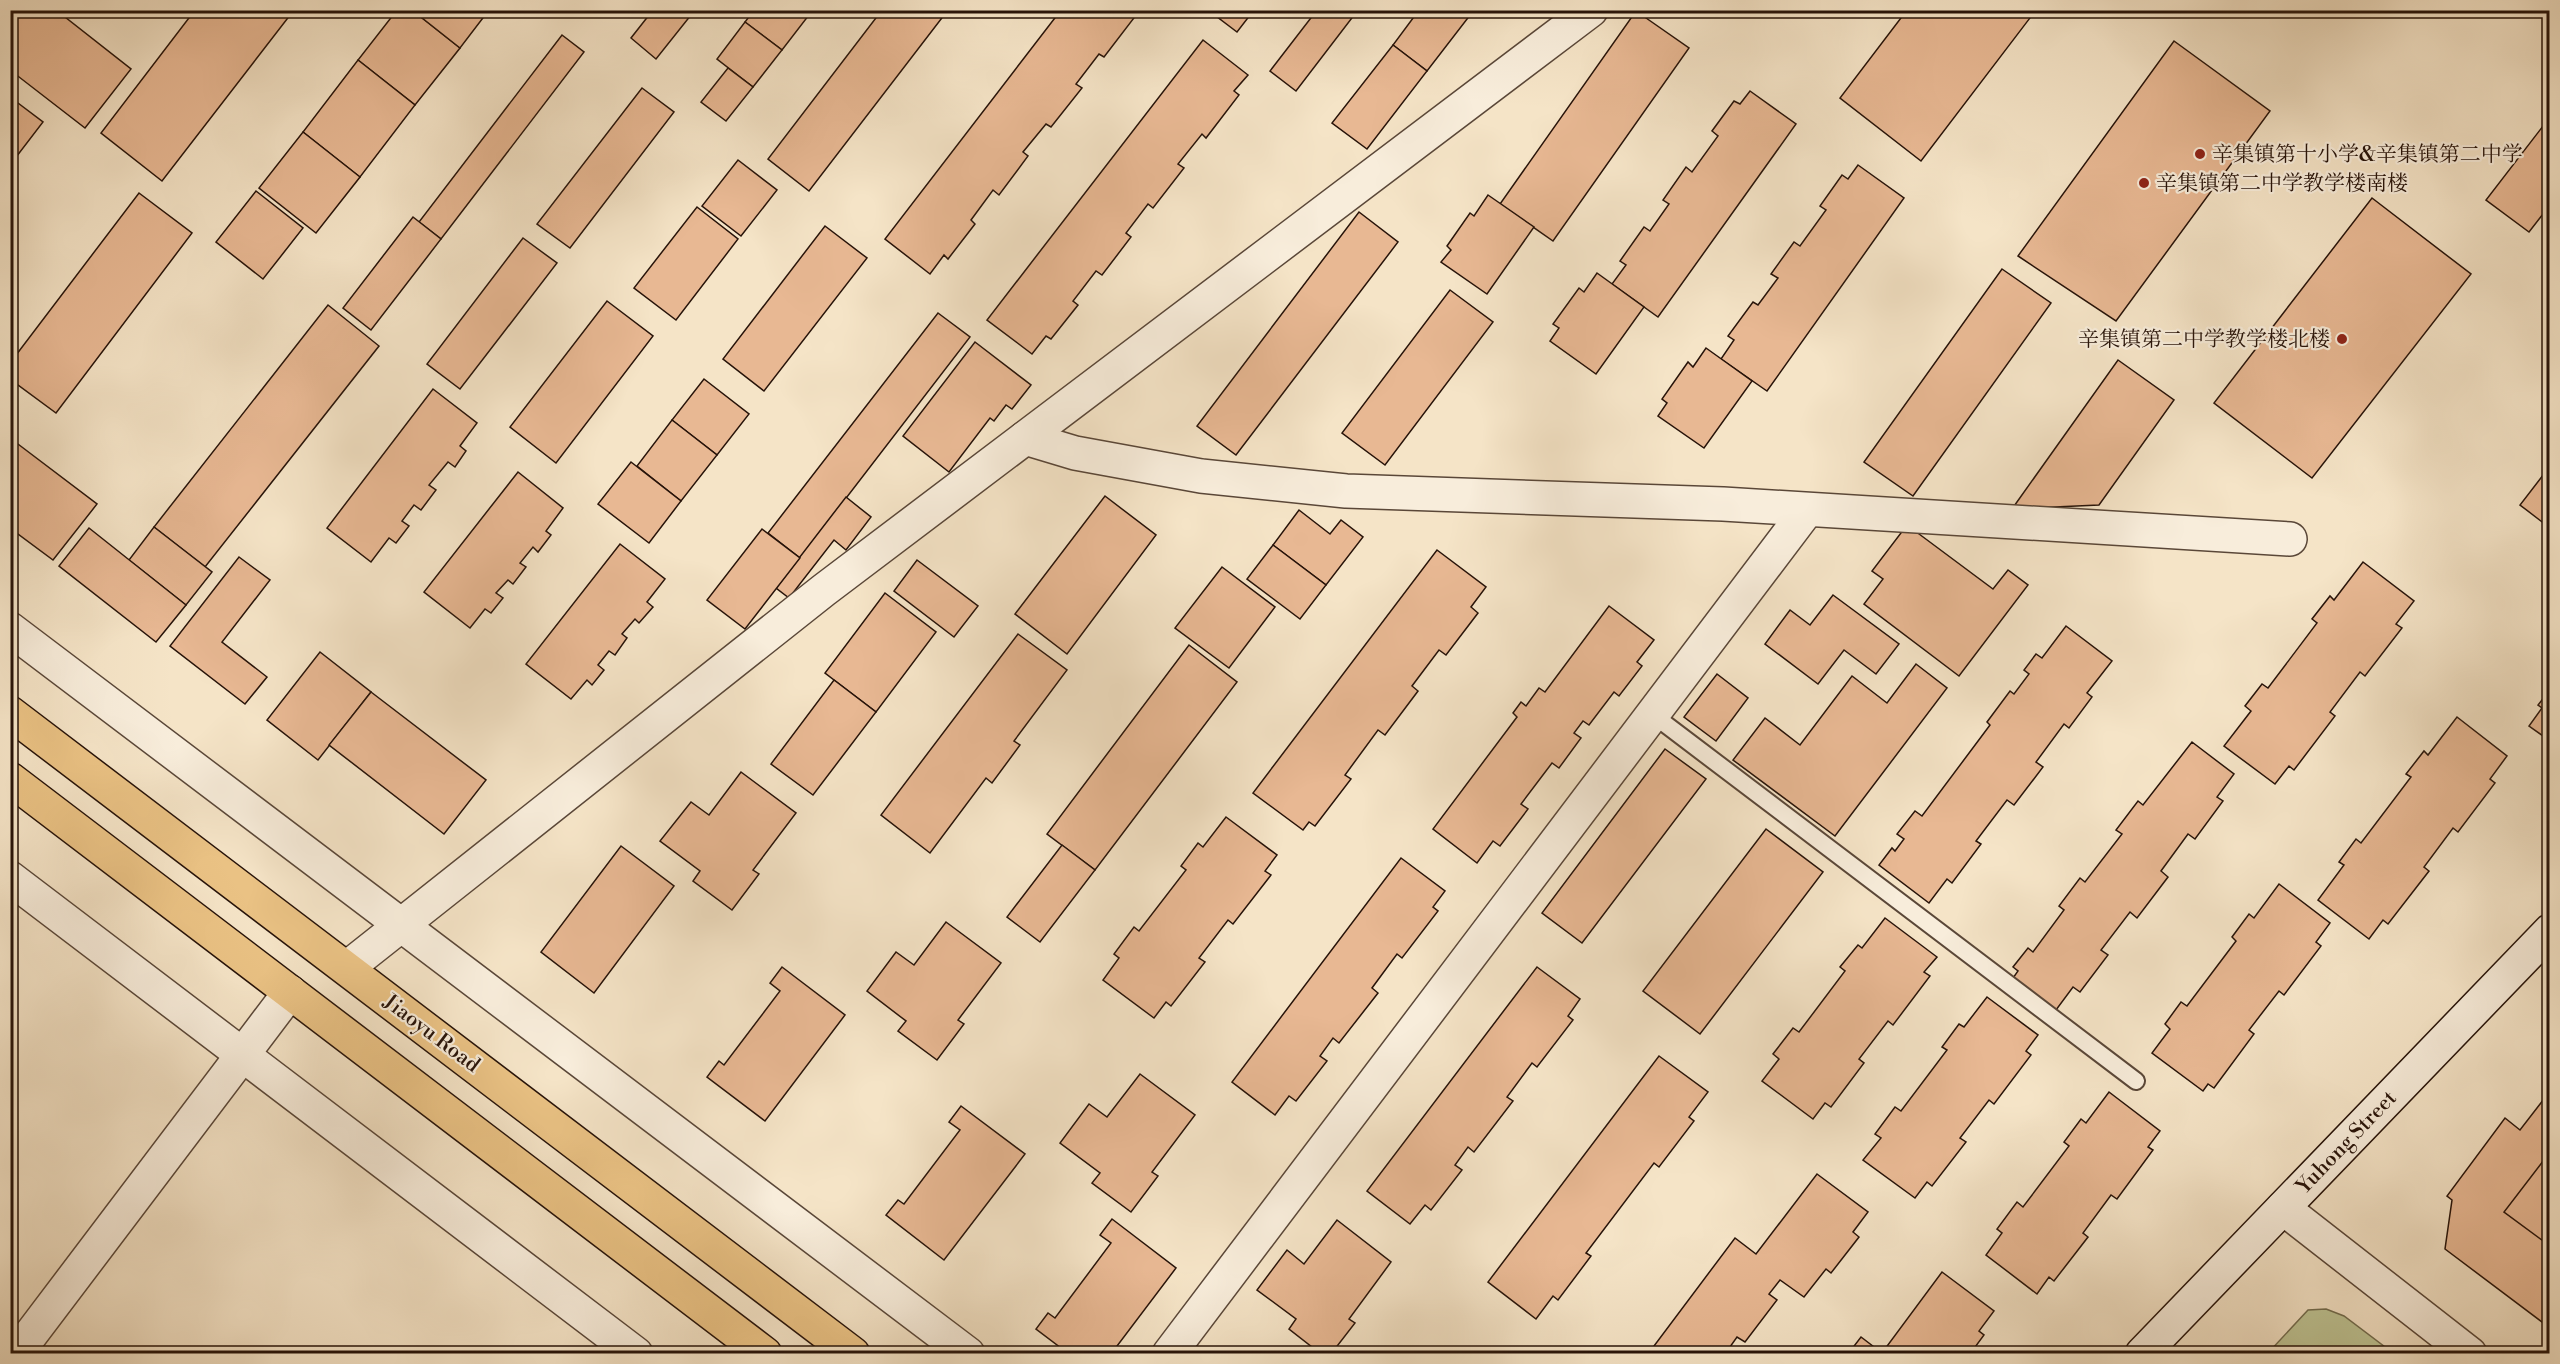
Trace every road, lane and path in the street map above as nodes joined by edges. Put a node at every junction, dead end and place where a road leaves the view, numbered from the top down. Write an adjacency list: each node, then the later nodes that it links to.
1 (1582, 13): 2 (street)
2 (1025, 438): 3 (street); 10 (street)
3 (1807, 510): 4 (street); 7 (street)
4 (2290, 540)
5 (10, 629): 10 (street)
6 (10, 712): 12 (main road, Jiaoyu Road)
7 (1652, 714): 15 (lane); 22 (street)
8 (10, 779): 13 (main road)
9 (10, 878): 14 (street)
10 (402, 925): 12 (street); 21 (street)
11 (2550, 931): 16 (street, Yuhong Street)
12 (347, 969): 20 (main road, Jiaoyu Road)
13 (290, 992): 14 (street); 19 (main road)
14 (243, 1055): 17 (street); 18 (street)
15 (2136, 1081)
16 (2283, 1208): 23 (street, Yuhong Street); 24 (street)
17 (16, 1353)
18 (636, 1353)
19 (765, 1353)
20 (853, 1353)
21 (968, 1353)
22 (1169, 1353)
23 (2142, 1353)
24 (2470, 1353)

